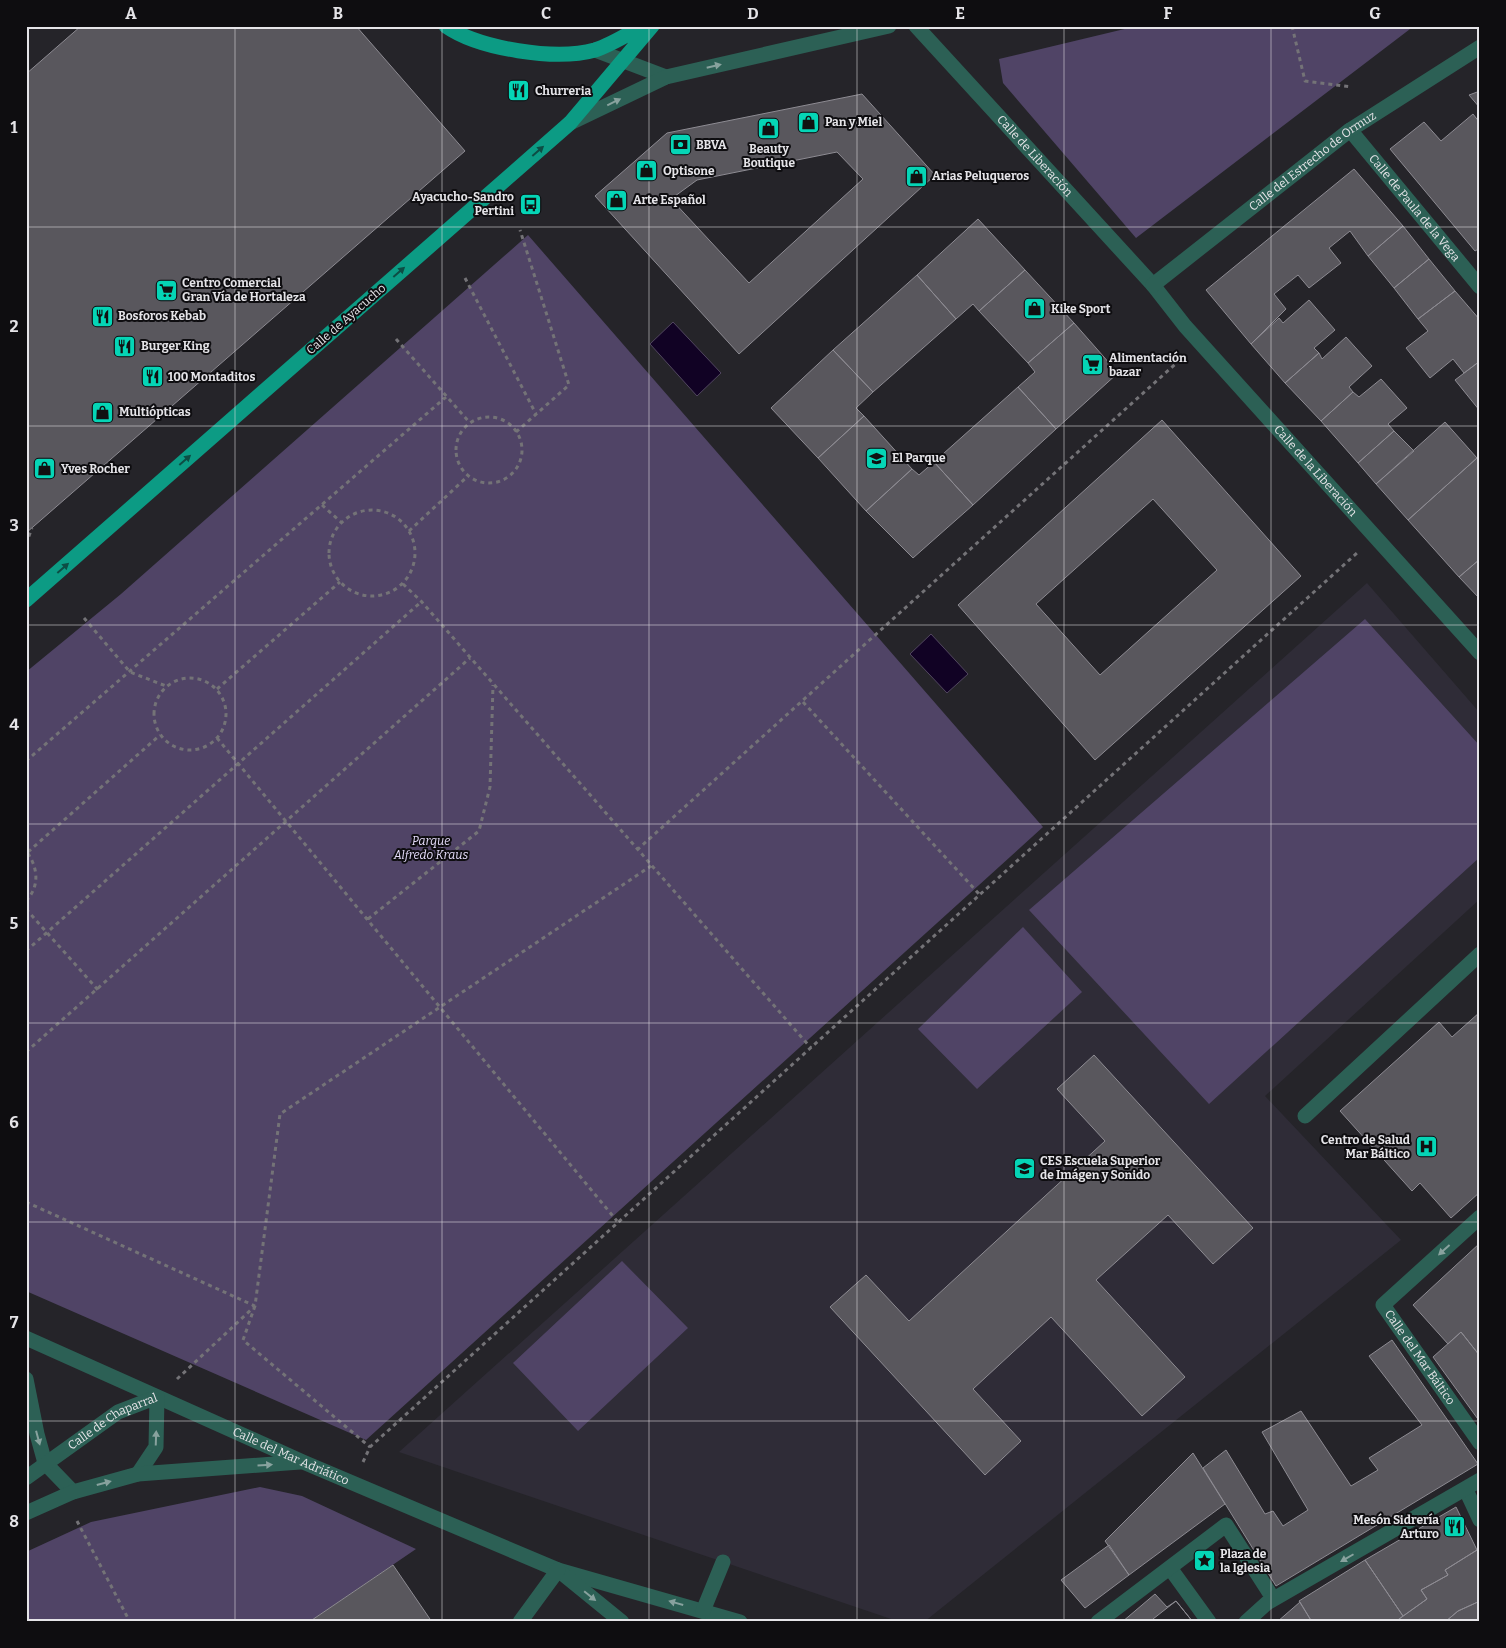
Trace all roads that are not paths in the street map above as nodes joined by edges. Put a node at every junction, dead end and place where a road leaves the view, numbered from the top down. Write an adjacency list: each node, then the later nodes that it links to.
1 (446, 26): 7 (main road)
2 (643, 26): 7 (main road)
3 (652, 26): 8 (main road, Calle de Ayacucho)
4 (889, 26): 9 (street, one-way to 4)
5 (916, 26): 12 (street, Calle de Liberación)
6 (1480, 47): 11 (street, Calle del Estrecho de Ormuz)
7 (595, 50): 8 (street)
8 (624, 61): 9 (street); 10 (main road, Calle de Ayacucho)
9 (666, 76): 10 (street, one-way to 9)
10 (570, 123): 14 (main road, Calle de Ayacucho, one-way to 10)
11 (1350, 130): 12 (street, Calle del Estrecho de Ormuz); 13 (street, Calle de Paula de la Vega)
12 (1153, 285): 15 (street, Calle de la Liberación)
13 (1480, 287)
14 (26, 600)
15 (1480, 653)
16 (1480, 954): 17 (street)
17 (1305, 1116)
18 (1480, 1217): 22 (street, Calle del Mar Báltico, one-way to 22)
19 (26, 1338): 21 (street, Calle del Mar Adriático)
20 (26, 1379): 24 (street, one-way to 24)
21 (157, 1397): 23 (street, Calle del Mar Adriático); 24 (street, Calle de Chaparral); 25 (street, Calle de Chaparral, one-way to 21)
22 (1480, 1443)
23 (302, 1462): 25 (street, one-way to 23); 34 (street, Calle del Mar Adriático)
24 (45, 1463): 26 (street, Calle de Chaparral); 29 (street)
25 (138, 1474): 29 (street, one-way to 25)
26 (26, 1478)
27 (1480, 1480): 28 (street)
28 (1466, 1490): 31 (street); 42 (street, one-way to 42)
29 (73, 1492): 30 (street)
30 (26, 1512)
31 (1480, 1520)
32 (723, 1562): 36 (street)
33 (1170, 1568): 35 (street); 40 (street); 41 (street)
34 (558, 1570): 36 (street, Calle del Mar Adriático, one-way to 34); 37 (street); 38 (street, Calle del Mar Adriático, one-way to 38)
35 (1269, 1592)
36 (703, 1611): 39 (street, Calle del Mar Adriático)
37 (520, 1622)
38 (622, 1622)
39 (740, 1622)
40 (1098, 1622)
41 (1209, 1622)
42 (1246, 1622)

